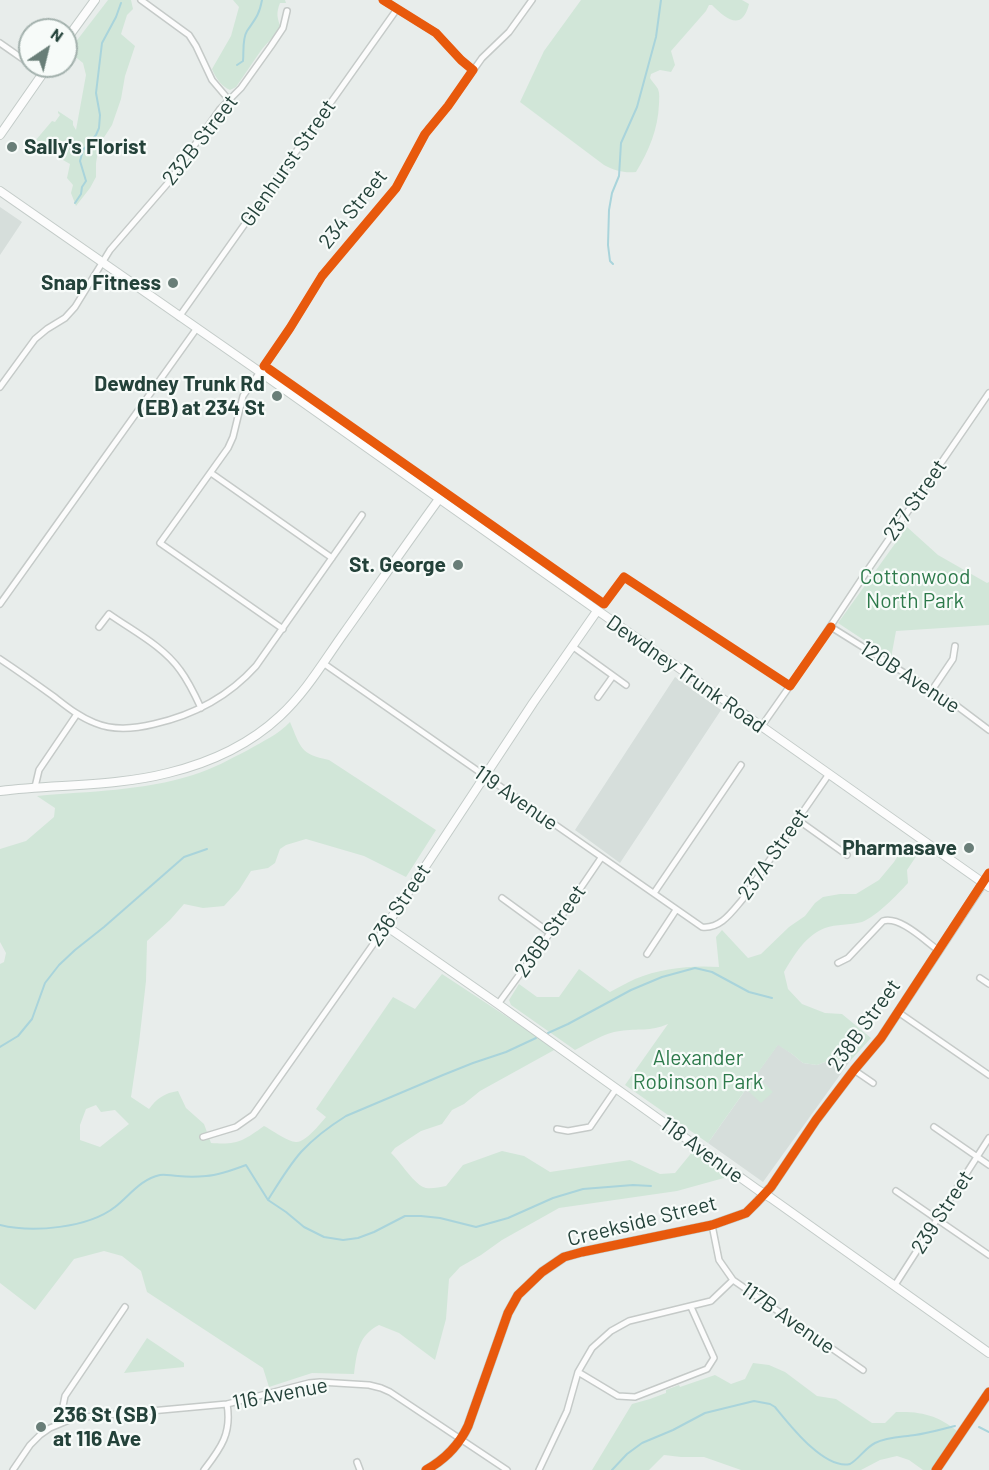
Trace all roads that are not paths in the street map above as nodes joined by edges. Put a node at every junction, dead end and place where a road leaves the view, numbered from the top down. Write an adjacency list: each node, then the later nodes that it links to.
1 (95, 0): 7 (street)
2 (141, 0): 12 (street)
3 (383, 0): 5 (street)
4 (532, 0): 10 (street, 234 Street)
5 (397, 9): 10 (street); 16 (street, Glenhurst Street)
6 (287, 10): 12 (street, 232B Street)
7 (78, 23)
8 (0, 43): 9 (street)
9 (18, 56)
10 (473, 70): 18 (street, 234 Street)
11 (39, 78): 13 (street)
12 (229, 100): 15 (street, 232B Street)
13 (0, 135)
14 (0, 191): 15 (street, Dewdney Trunk Road)
15 (102, 263): 16 (street, Dewdney Trunk Road); 19 (street, 232B Street)
16 (179, 316): 17 (street, Dewdney Trunk Road)
17 (197, 328): 18 (street, Dewdney Trunk Road); 25 (street)
18 (260, 372): 21 (street, 234 Street); 22 (street, Dewdney Trunk Road)
19 (0, 387)
20 (989, 393): 28 (street, 237 Street)
21 (211, 473): 24 (street); 29 (street, 234 Street)
22 (439, 499): 26 (street, Dewdney Trunk Road); 33 (street)
23 (362, 515): 24 (street)
24 (332, 558): 29 (street)
25 (0, 604)
26 (597, 611): 30 (street, 236 Street); 40 (street, Dewdney Trunk Road)
27 (99, 627): 38 (street)
28 (831, 627): 36 (street, 120B Avenue); 40 (street, 237 Street)
29 (283, 629): 38 (street)
30 (572, 646): 34 (street); 44 (street, 236 Street)
31 (956, 646): 36 (street)
32 (0, 658): 39 (street)
33 (323, 663): 44 (street, 119 Avenue); 45 (street)
34 (613, 676): 35 (street); 37 (street)
35 (626, 685)
36 (932, 690): 41 (street, 120B Avenue)
37 (598, 697)
38 (201, 708): 39 (street)
39 (77, 714): 45 (street)
40 (761, 727): 43 (street, Dewdney Trunk Road)
41 (989, 730)
42 (741, 765): 52 (street)
43 (829, 774): 47 (street, 237A Street); 51 (street, Dewdney Trunk Road)
44 (485, 776): 49 (street, 119 Avenue); 55 (street, 236 Street)
45 (35, 787): 46 (street)
46 (0, 791)
47 (798, 820): 48 (street); 56 (street, 237A Street)
48 (847, 855)
49 (602, 858): 52 (street, 119 Avenue); 57 (street, 236B Street)
50 (989, 873): 51 (street, 238B Street)
51 (986, 885): 58 (street, 238B Street)
52 (654, 894): 54 (street, 119 Avenue)
53 (502, 898): 57 (street)
54 (676, 910): 56 (street, 119 Avenue); 59 (street)
55 (386, 926): 63 (street, 118 Avenue); 71 (street, 236 Street)
56 (711, 928)
57 (550, 933): 63 (street, 236B Street)
58 (938, 950): 60 (street); 64 (street, 238B Street)
59 (647, 954)
60 (838, 963)
61 (980, 978): 62 (street)
62 (989, 984)
63 (498, 1004): 68 (street, 118 Avenue)
64 (898, 1012): 65 (street, 238B Street); 66 (street)
65 (854, 1070): 67 (street); 76 (street, 238B Street)
66 (989, 1075)
67 (873, 1083)
68 (616, 1089): 70 (street); 76 (street, 118 Avenue)
69 (934, 1126): 73 (street)
70 (557, 1129)
71 (203, 1137)
72 (989, 1138): 73 (street, 239 Street)
73 (977, 1156): 74 (street); 77 (street, 239 Street)
74 (989, 1165)
75 (896, 1191): 77 (street)
76 (765, 1195): 78 (street, Creekside Street); 81 (street, 118 Avenue)
77 (938, 1219): 79 (street); 81 (street, 239 Street)
78 (712, 1225): 80 (street, 117B Avenue); 90 (street, Creekside Street)
79 (989, 1255)
80 (733, 1280): 83 (street); 85 (street, 117B Avenue)
81 (895, 1285): 84 (street, 118 Avenue)
82 (125, 1307): 89 (street)
83 (691, 1307): 86 (street); 86 (street)
84 (989, 1353)
85 (863, 1370)
86 (578, 1372): 97 (street)
87 (989, 1392): 98 (street)
88 (227, 1404): 89 (street, 116 Avenue); 90 (street, 116 Avenue); 93 (street)
89 (65, 1421): 92 (street)
90 (461, 1439): 95 (street, Creekside Street); 96 (street, 116 Avenue)
91 (357, 1462): 94 (street)
92 (13, 1470)
93 (204, 1470)
94 (360, 1470)
95 (426, 1470)
96 (507, 1470)
97 (539, 1470)
98 (936, 1470)

